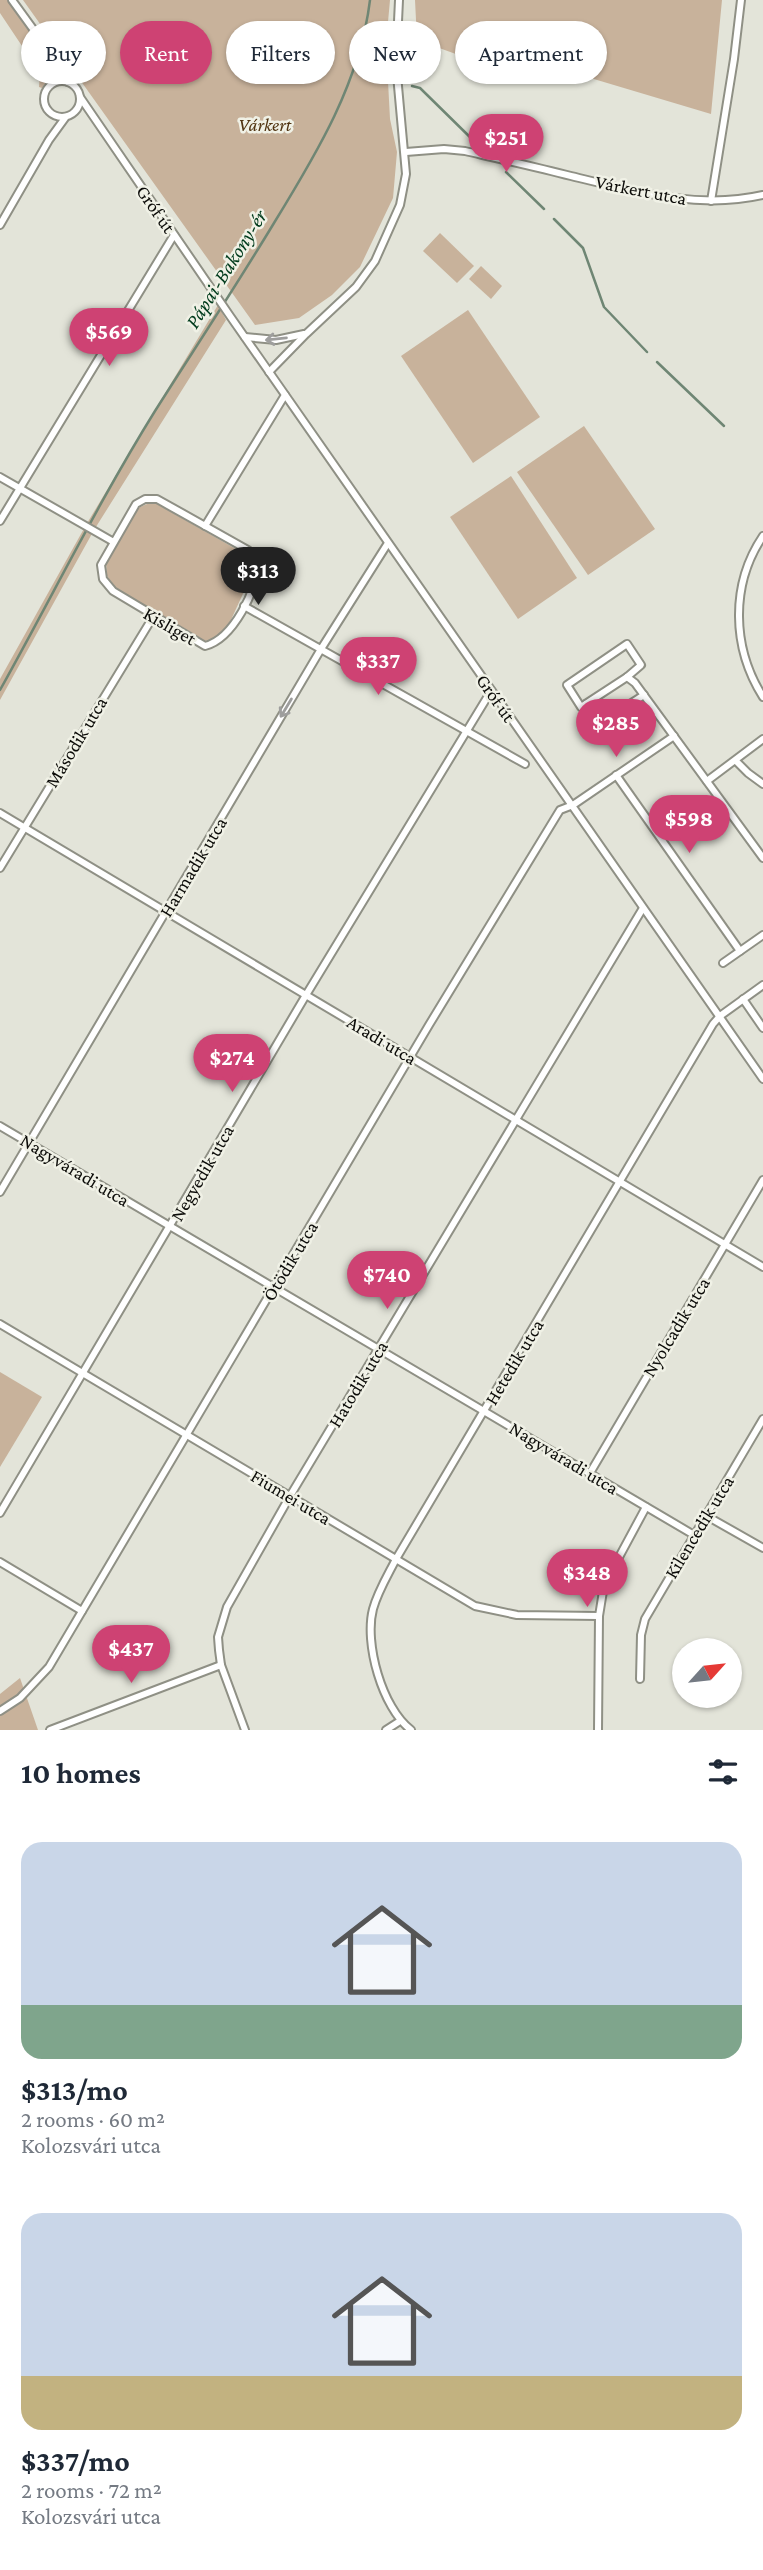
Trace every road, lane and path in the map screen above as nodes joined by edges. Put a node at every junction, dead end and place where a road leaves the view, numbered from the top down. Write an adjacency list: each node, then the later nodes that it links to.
1 (12, 0): 4 (street, Gróf út)
2 (399, 0): 12 (street)
3 (741, 0): 14 (street)
4 (27, 21)
5 (52, 84): 8 (street, Gróf út)
6 (71, 84): 7 (street, Gróf út)
7 (80, 97): 9 (street); 10 (street, Gróf út)
8 (54, 116): 9 (street); 11 (street)
9 (68, 117): 10 (street); 11 (street)
10 (94, 119): 16 (street, Gróf út)
11 (49, 140): 15 (street)
12 (406, 152): 14 (street, Várkert utca); 17 (street)
13 (763, 195): 14 (street, Várkert utca)
14 (711, 201)
15 (0, 225)
16 (174, 235): 18 (street, Gróf út); 22 (street)
17 (306, 334): 18 (street, one-way to 18); 19 (street)
18 (245, 337): 19 (street, Gróf út)
19 (270, 372): 20 (street, Gróf út)
20 (285, 395): 24 (street); 27 (street, Gróf út)
21 (0, 477): 22 (street)
22 (20, 487): 23 (street); 26 (street)
23 (0, 521)
24 (205, 526): 26 (street, Kisliget); 28 (street, Kisliget)
25 (763, 536): 34 (street)
26 (112, 541): 29 (street, Kisliget)
27 (388, 543): 30 (street, Harmadik utca); 32 (street, Gróf út)
28 (244, 606): 29 (street, Kisliget); 30 (street)
29 (153, 617): 46 (street, Második utca)
30 (321, 649): 36 (street); 50 (street, Harmadik utca, one-way to 50)
31 (627, 677): 33 (street); 35 (street); 35 (street)
32 (491, 691): 36 (street, Negyedik utca); 44 (street, Gróf út)
33 (644, 695): 35 (street); 37 (street)
34 (763, 698)
35 (586, 704)
36 (466, 731): 40 (street); 55 (street, Negyedik utca)
37 (674, 736): 41 (street, Ötödik utca); 42 (street)
38 (763, 739): 39 (street)
39 (736, 761): 42 (street); 43 (street)
40 (525, 764)
41 (616, 775): 44 (street, Ötödik utca); 52 (street)
42 (707, 781): 47 (street)
43 (763, 784)
44 (573, 805): 49 (street, Gróf út); 59 (street, Ötödik utca)
45 (0, 813): 46 (street, Aradi utca)
46 (24, 827): 48 (street, Második utca); 50 (street, Aradi utca)
47 (763, 858)
48 (0, 868)
49 (643, 908): 57 (street, Gróf út); 61 (street, Hatodik utca)
50 (166, 911): 55 (street, Aradi utca); 63 (street, Harmadik utca)
51 (763, 936): 52 (street)
52 (740, 951): 53 (street)
53 (723, 963)
54 (763, 985): 56 (street)
55 (306, 995): 59 (street, Aradi utca); 67 (street, Negyedik utca)
56 (743, 999): 57 (street); 58 (street)
57 (720, 1016): 60 (street, Gróf út); 65 (street, Hetedik utca)
58 (763, 1028)
59 (411, 1057): 61 (street, Aradi utca); 70 (street, Ötödik utca)
60 (763, 1079)
61 (516, 1119): 65 (street, Aradi utca); 72 (street, Hatodik utca)
62 (0, 1126): 63 (street, Nagyváradi utca)
63 (29, 1143): 66 (street, Harmadik utca); 67 (street, Nagyváradi utca)
64 (763, 1180): 68 (street, Nyolcadik utca)
65 (621, 1182): 68 (street, Aradi utca); 74 (street, Hetedik utca)
66 (0, 1192)
67 (170, 1227): 70 (street, Nagyváradi utca); 73 (street, Negyedik utca)
68 (725, 1244): 69 (street, Aradi utca); 77 (street, Nyolcadik utca)
69 (763, 1267)
70 (275, 1287): 72 (street, Nagyváradi utca); 76 (street, Ötödik utca)
71 (0, 1324): 73 (street, Fiumei utca)
72 (379, 1350): 74 (street, Nagyváradi utca); 78 (street, Hatodik utca)
73 (83, 1374): 76 (street, Fiumei utca); 80 (street, Negyedik utca)
74 (484, 1411): 77 (street, Nagyváradi utca); 84 (street, Hetedik utca)
75 (763, 1419): 81 (street, Kilencedik utca)
76 (187, 1436): 78 (street, Fiumei utca); 86 (street, Ötödik utca)
77 (590, 1473): 79 (street, Nagyváradi utca)
78 (290, 1496): 84 (street, Fiumei utca); 88 (street, Hatodik utca)
79 (646, 1507): 82 (street, Nagyváradi utca); 87 (street)
80 (0, 1513)
81 (705, 1515): 82 (street, Kilencedik utca); 83 (street)
82 (694, 1535): 89 (street, Kilencedik utca)
83 (763, 1548)
84 (396, 1559): 87 (street, Fiumei utca); 91 (street, Hetedik utca)
85 (0, 1562): 86 (street)
86 (82, 1611): 90 (street, Ötödik utca)
87 (599, 1616): 96 (street)
88 (221, 1665): 92 (street); 93 (street, Hatodik utca)
89 (640, 1679)
90 (0, 1711)
91 (400, 1721): 94 (street); 95 (street)
92 (50, 1730)
93 (245, 1730)
94 (386, 1730)
95 (411, 1730)
96 (598, 1730)

